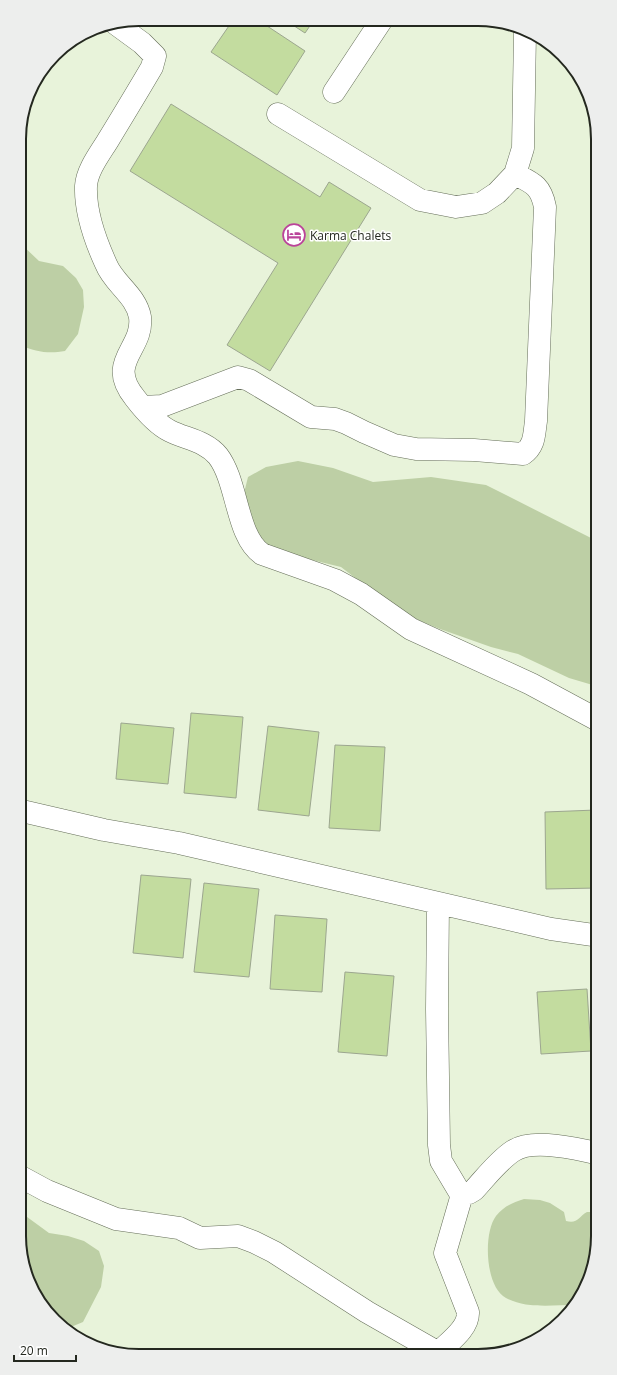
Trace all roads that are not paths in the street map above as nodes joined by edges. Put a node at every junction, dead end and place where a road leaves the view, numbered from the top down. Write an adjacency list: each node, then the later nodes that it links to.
1 (377, 26): 4 (lane)
2 (121, 27): 7 (lane)
3 (525, 37): 6 (lane)
4 (334, 92)
5 (278, 114): 6 (lane)
6 (515, 174): 7 (lane)
7 (143, 407): 8 (lane)
8 (591, 716)
9 (26, 812): 10 (lane)
10 (438, 903): 11 (lane); 14 (lane)
11 (591, 935)
12 (591, 1152): 14 (lane)
13 (26, 1180): 15 (lane)
14 (460, 1193): 15 (lane)
15 (447, 1344)

